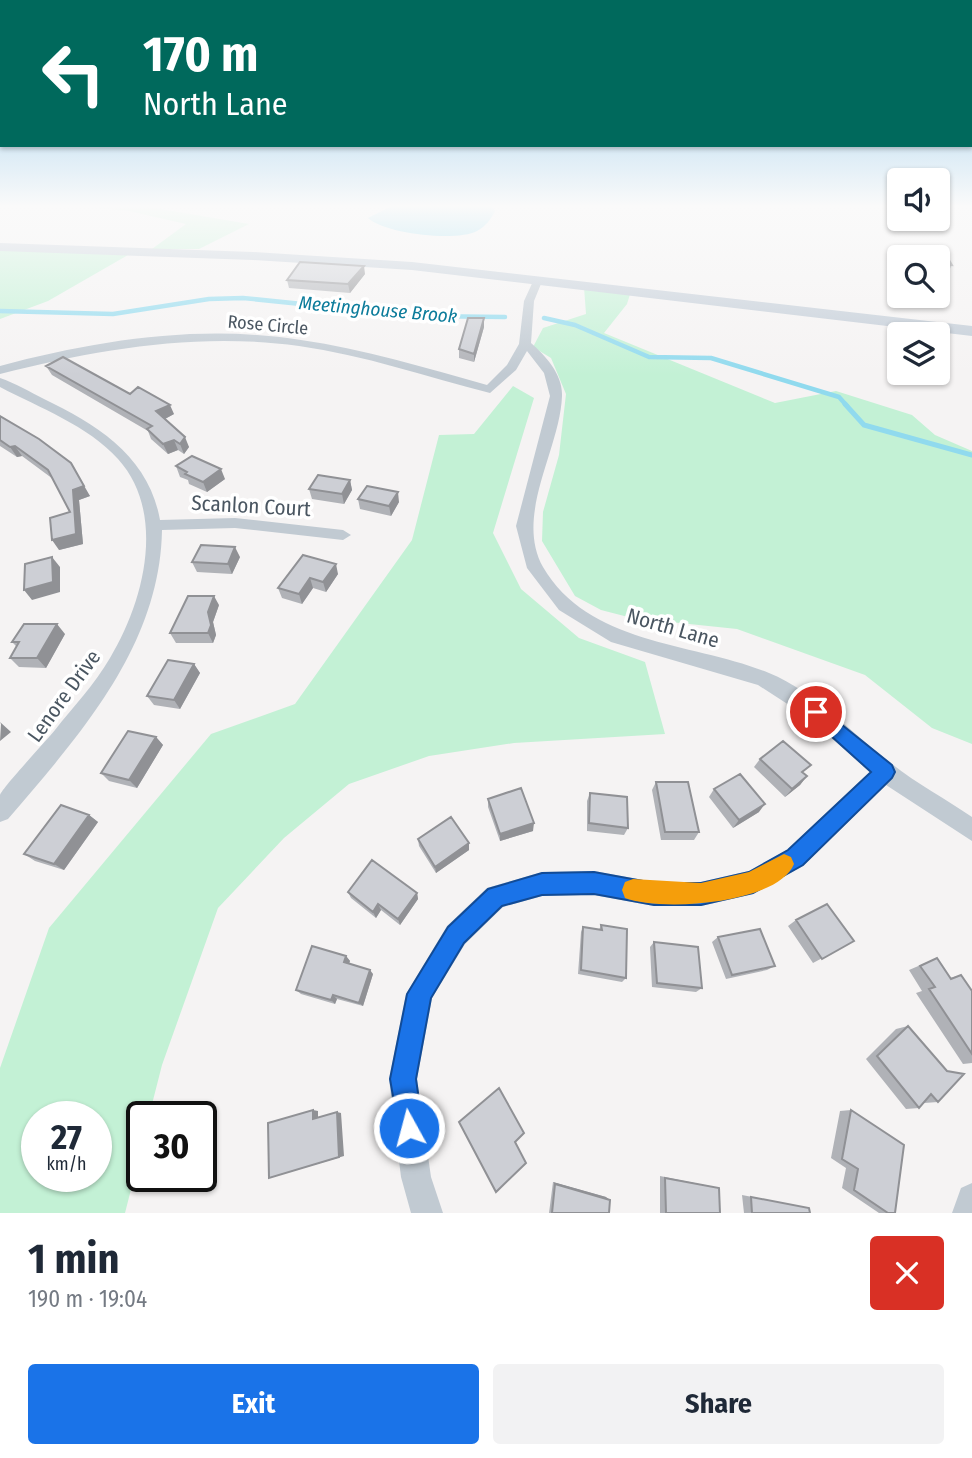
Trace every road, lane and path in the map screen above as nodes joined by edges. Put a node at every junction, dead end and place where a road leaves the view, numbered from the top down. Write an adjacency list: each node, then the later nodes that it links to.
1 (353, 262): 2 (street)
2 (538, 279): 3 (street); 4 (street)
3 (972, 331)
4 (525, 344): 5 (street, Rose Circle); 9 (street, North Lane)
5 (0, 370)
6 (0, 382): 7 (street, Lenore Drive)
7 (157, 524): 8 (street, Scanlon Court); 10 (street, Lenore Drive)
8 (343, 535)
9 (885, 772): 11 (street, North Lane); 13 (street)
10 (0, 811)
11 (972, 830)
12 (972, 1199): 14 (street)
13 (427, 1213)
14 (968, 1213)

